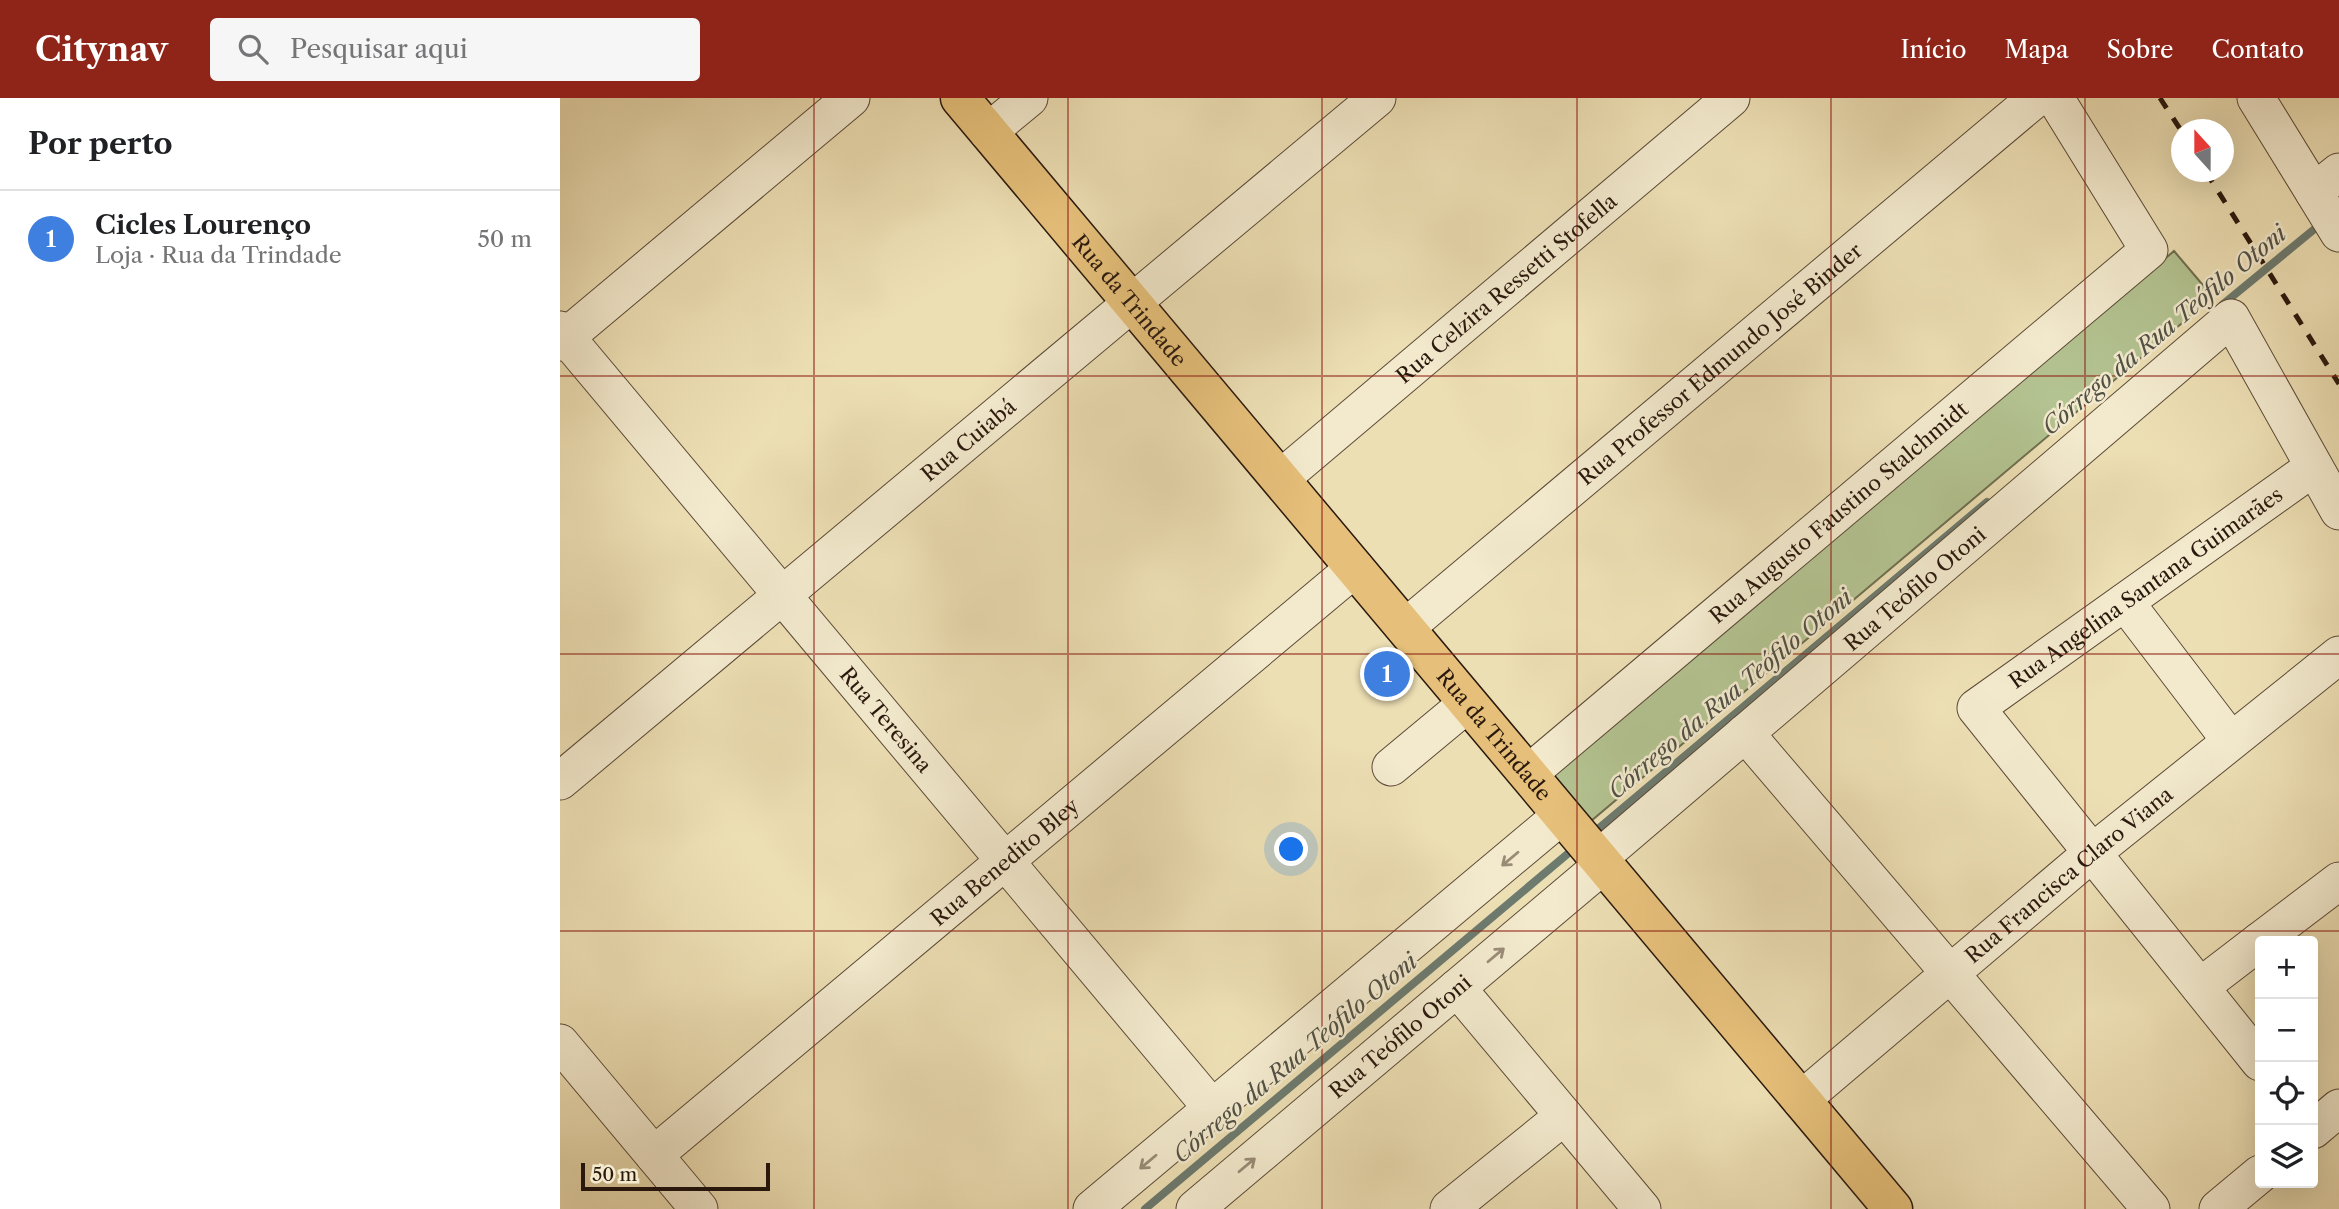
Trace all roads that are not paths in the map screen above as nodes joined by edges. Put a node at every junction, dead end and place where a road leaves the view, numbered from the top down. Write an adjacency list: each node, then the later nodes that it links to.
1 (851, 98): 12 (street)
2 (960, 98): 9 (main road, Rua da Trindade)
3 (1029, 98): 9 (street)
4 (1377, 98): 11 (street, Rua Cuiabá)
5 (1731, 98): 14 (street, Rua Celzira Ressetti Stofella)
6 (2036, 98): 19 (street, Rua Professor Edmundo José Binder)
7 (2055, 98): 25 (street, Rua Augusto Faustino Stalchmidt)
8 (2256, 98): 10 (street)
9 (988, 132): 11 (main road, Rua da Trindade)
10 (2329, 201)
11 (1132, 303): 14 (main road, Rua da Trindade); 17 (street, Rua Cuiabá)
12 (562, 336): 17 (street, Rua Teresina)
13 (2314, 467): 15 (street); 18 (street, Rua Angelina Santana Guimarães); 22 (street, Rua Teófilo Otoni)
14 (1280, 480): 16 (main road, Rua da Trindade)
15 (2339, 511)
16 (1355, 568): 19 (main road, Rua da Trindade); 29 (street, Rua Benedito Bley)
17 (782, 596): 26 (street, Rua Cuiabá); 29 (street, Rua Teresina)
18 (2125, 602): 23 (street); 28 (street, Rua Angelina Santana Guimarães)
19 (1405, 628): 21 (main road, Rua da Trindade)
20 (2339, 655): 23 (street, Rua Francisca Claro Viana)
21 (1468, 703): 24 (street); 25 (main road, Rua da Trindade)
22 (1745, 733): 30 (street, Rua Teófilo Otoni); 34 (street)
23 (2231, 741): 28 (street, Rua Francisca Claro Viana)
24 (1391, 767)
25 (1528, 774): 27 (main road, Rua da Trindade)
26 (560, 781)
27 (1562, 815): 30 (main road, Rua da Trindade); 40 (street, one-way to 40)
28 (2092, 853): 34 (street, Rua Francisca Claro Viana); 35 (street)
29 (1005, 861): 40 (street, Rua Teresina); 42 (street, Rua Benedito Bley)
30 (1601, 861): 36 (street, Rua Teófilo Otoni, one-way to 30); 39 (main road, Rua da Trindade)
31 (2339, 881): 32 (street)
32 (2267, 936)
33 (2255, 945): 35 (street)
34 (1950, 974): 39 (street, Rua Francisca Claro Viana); 50 (street)
35 (2200, 987): 38 (street)
36 (1457, 988): 41 (street); 46 (street, Rua Teófilo Otoni, one-way to 36)
37 (560, 1043): 42 (street)
38 (2255, 1056)
39 (1801, 1100): 49 (main road, Rua da Trindade)
40 (1212, 1108): 45 (street, one-way to 45)
41 (1564, 1116): 47 (street); 48 (street)
42 (654, 1155): 44 (street)
43 (2255, 1178): 51 (street)
44 (699, 1209)
45 (1092, 1209)
46 (1195, 1209)
47 (1449, 1209)
48 (1642, 1209)
49 (1893, 1209)
50 (2151, 1209)
51 (2218, 1209)

